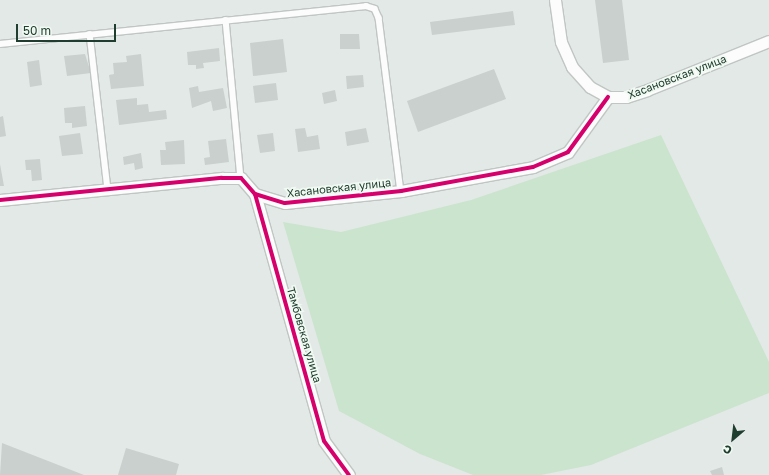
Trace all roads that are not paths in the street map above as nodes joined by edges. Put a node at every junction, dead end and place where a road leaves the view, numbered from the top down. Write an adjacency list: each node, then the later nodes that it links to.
1 (555, 0): 6 (street)
2 (226, 20): 3 (lane); 7 (lane); 9 (lane)
3 (90, 34): 5 (lane); 8 (lane)
4 (769, 41): 6 (street, Хасановская улица)
5 (0, 44)
6 (608, 97): 9 (street, Хасановская улица)
7 (241, 178): 8 (street); 10 (street)
8 (108, 189): 11 (street)
9 (402, 191): 10 (street, Хасановская улица)
10 (255, 194): 12 (street, Тамбовская улица)
11 (0, 200)
12 (348, 475)

